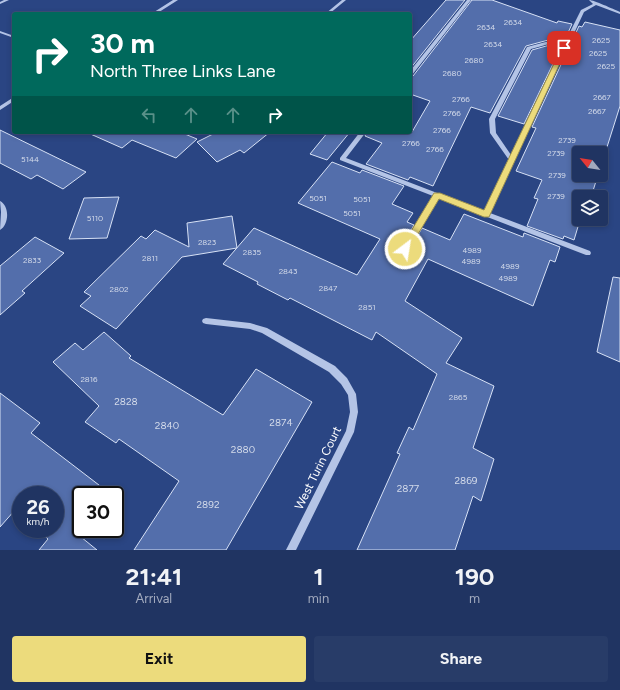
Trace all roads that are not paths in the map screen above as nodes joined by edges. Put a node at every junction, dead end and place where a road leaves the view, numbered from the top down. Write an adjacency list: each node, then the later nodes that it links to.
1 (7, 0): 6 (street)
2 (176, 0): 9 (street)
3 (344, 0): 10 (street)
4 (469, 0): 15 (street)
5 (591, 0): 7 (street)
6 (0, 3)
7 (596, 4): 8 (street); 11 (street); 14 (street)
8 (620, 7)
9 (156, 12)
10 (329, 12)
11 (620, 13)
12 (0, 32): 13 (street)
13 (12, 36)
14 (569, 38): 19 (street); 19 (street)
15 (412, 71)
16 (12, 100): 17 (street)
17 (0, 108)
18 (361, 134): 20 (street)
19 (512, 160): 22 (street)
20 (437, 195): 22 (street); 24 (street)
21 (0, 203): 23 (street)
22 (486, 214): 25 (street)
23 (0, 228)
24 (405, 249)
25 (588, 254)
26 (206, 321): 27 (street, West Turin Court)
27 (291, 550)

